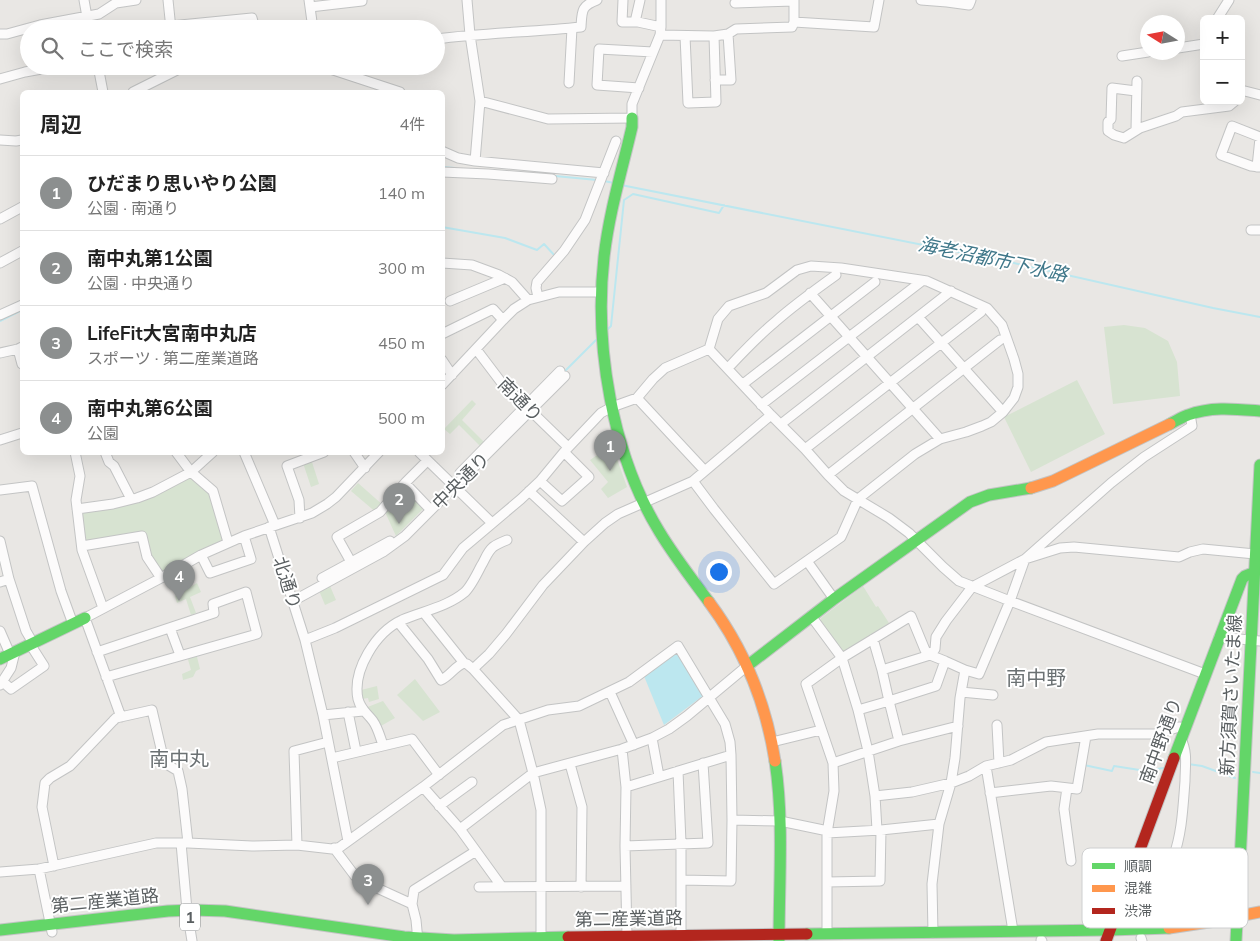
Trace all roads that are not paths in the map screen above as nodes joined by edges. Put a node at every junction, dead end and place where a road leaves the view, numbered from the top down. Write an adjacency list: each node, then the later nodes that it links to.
1 (84, 0): 19 (street)
2 (136, 0): 19 (street)
3 (168, 0): 21 (street)
4 (362, 0): 17 (street)
5 (467, 0): 32 (street)
6 (597, 0): 15 (street)
7 (623, 0): 25 (street)
8 (640, 0): 25 (street)
9 (661, 0): 29 (street)
10 (794, 0): 16 (street); 26 (street)
11 (879, 0): 26 (street)
12 (921, 0): 13 (street)
13 (972, 0)
14 (1229, 0): 18 (street)
15 (587, 2): 27 (street)
16 (735, 3)
17 (309, 4): 24 (street)
18 (1220, 15)
19 (87, 17): 20 (street)
20 (69, 20)
21 (170, 20)
22 (234, 20): 23 (street)
23 (253, 20)
24 (311, 20)
25 (635, 22): 29 (street)
26 (794, 22): 31 (street)
27 (572, 28): 32 (street); 48 (street)
28 (20, 30): 30 (street)
29 (661, 31): 33 (street); 38 (street)
30 (0, 34)
31 (728, 34): 34 (street); 46 (street)
32 (470, 35): 35 (street); 56 (street)
33 (685, 36): 34 (street); 46 (street)
34 (714, 36): 46 (street)
35 (445, 38)
36 (1200, 45): 37 (street)
37 (1185, 47)
38 (653, 52): 49 (street); 49 (street)
39 (1140, 53): 40 (street)
40 (1122, 56)
41 (20, 73): 45 (street)
42 (100, 75): 50 (street)
43 (166, 75): 51 (street)
44 (348, 75): 52 (street)
45 (0, 79)
46 (715, 80)
47 (1136, 81): 53 (street)
48 (569, 83)
49 (639, 88): 58 (street)
50 (103, 90)
51 (137, 90)
52 (394, 90)
53 (1136, 91): 59 (street); 59 (street)
54 (1245, 91): 55 (street)
55 (1260, 95)
56 (480, 101): 58 (street); 65 (street)
57 (1230, 105): 59 (street)
58 (632, 118): 80 (main road)
59 (1136, 130)
60 (1260, 138): 66 (street); 66 (street)
61 (0, 140): 62 (street)
62 (20, 140)
63 (616, 141): 68 (street)
64 (445, 155): 65 (street)
65 (475, 160): 69 (street)
66 (1258, 167)
67 (445, 172): 69 (street)
68 (604, 173): 69 (street); 82 (street)
69 (552, 174)
70 (20, 208): 71 (street)
71 (0, 219)
72 (20, 252): 73 (street)
73 (0, 263)
74 (445, 263): 76 (street)
75 (836, 274): 81 (street)
76 (505, 278): 83 (street); 84 (street)
77 (922, 281): 79 (street); 92 (street); 97 (street)
78 (875, 282): 88 (street)
79 (951, 291): 89 (street); 114 (street)
80 (602, 292): 82 (street); 110 (main road)
81 (810, 294): 88 (street); 101 (street)
82 (538, 297): 83 (street)
83 (528, 300): 90 (street)
84 (450, 301)
85 (20, 306): 87 (street)
86 (981, 312): 94 (street)
87 (0, 315)
88 (831, 316): 92 (street); 107 (street)
89 (918, 317): 94 (street); 99 (street)
90 (503, 320): 91 (street); 96 (street)
91 (445, 333)
92 (849, 336): 99 (street); 109 (street)
93 (1000, 340): 102 (street)
94 (942, 343): 102 (street); 106 (street)
95 (20, 348): 98 (street)
96 (476, 349): 104 (street); 112 (street, 南通り)
97 (709, 349): 101 (street); 108 (street)
98 (0, 353)
99 (867, 357): 106 (street); 117 (street)
100 (445, 364): 104 (street)
101 (728, 368): 107 (street)
102 (964, 368): 111 (street); 114 (street)
103 (562, 374): 112 (street, 中央通り)
104 (452, 375): 105 (street)
105 (445, 382)
106 (890, 383): 111 (street); 121 (street)
107 (743, 384): 109 (street)
108 (637, 398): 110 (street); 135 (street)
109 (761, 405): 116 (street)
110 (612, 407): 122 (street); 146 (main road)
111 (913, 408): 119 (street); 137 (street)
112 (528, 409): 122 (street, 南通り); 141 (street, 中央通り)
113 (1260, 411): 115 (main road)
114 (1002, 412): 119 (street)
115 (1190, 414): 154 (main road); 161 (street)
116 (772, 416): 117 (street); 135 (street)
117 (781, 424): 121 (street)
118 (20, 434): 120 (street)
119 (940, 439): 145 (street)
120 (0, 440)
121 (806, 449): 137 (street)
122 (566, 450): 138 (street); 138 (street, 南通り)
123 (76, 455): 148 (street)
124 (106, 455): 144 (street)
125 (178, 455): 136 (street)
126 (210, 455): 136 (street)
127 (245, 455): 151 (street, 北通り)
128 (316, 455): 149 (street)
129 (356, 455): 134 (street)
130 (376, 455): 134 (street)
131 (422, 455): 132 (street)
132 (428, 460): 140 (street); 141 (street)
133 (1260, 465): 160 (main road, 新方須賀さいたま線)
134 (365, 468): 149 (street)
135 (705, 471): 139 (street)
136 (191, 472): 144 (street); 156 (street)
137 (828, 475): 145 (street)
138 (540, 481): 143 (street)
139 (693, 481): 146 (street); 162 (street)
140 (405, 483): 147 (street); 163 (street)
141 (453, 485): 147 (street, 中央通り); 150 (street); 168 (street, 中央通り)
142 (0, 490): 176 (street)
143 (529, 491): 150 (street); 157 (street)
144 (131, 499): 148 (street)
145 (858, 499): 154 (street); 162 (street)
146 (644, 502): 157 (street); 191 (main road)
147 (428, 507): 163 (street, 中央通り)
148 (77, 509): 158 (street)
149 (300, 518): 151 (street)
150 (492, 523): 181 (street)
151 (272, 526): 152 (street); 168 (street, 北通り)
152 (244, 536): 156 (street); 159 (street)
153 (507, 540): 172 (street)
154 (916, 540): 167 (street); 169 (main road)
155 (0, 541): 166 (street)
156 (228, 542): 159 (street)
157 (584, 542): 192 (street)
158 (82, 546): 165 (street); 171 (street)
159 (200, 555): 165 (street)
160 (1257, 556): 161 (street); 164 (main road, 新方須賀さいたま線)
161 (1025, 559): 167 (street); 170 (street)
162 (807, 561): 169 (street)
163 (351, 562): 168 (street, 中央通り)
164 (1255, 572): 179 (main road, 南中野通り); 182 (main road, 新方須賀さいたま線)
165 (161, 578): 171 (street)
166 (5, 580): 183 (street)
167 (972, 586): 170 (street); 187 (street)
168 (292, 598): 181 (street, 北通り)
169 (834, 599): 173 (main road)
170 (1010, 602): 194 (street); 195 (street)
171 (103, 608): 174 (street)
172 (424, 613): 175 (street); 190 (street)
173 (811, 616): 188 (street); 191 (main road)
174 (85, 618): 176 (main road); 184 (street)
175 (398, 622): 190 (street); 204 (street)
176 (73, 624): 183 (main road)
177 (170, 628): 184 (street); 186 (street); 186 (street)
178 (0, 631): 185 (street)
179 (1218, 637): 182 (street); 195 (main road, 南中野通り)
180 (872, 639): 187 (street); 188 (street); 193 (street)
181 (305, 640): 206 (street, 北通り)
182 (1256, 640): 257 (main road, 新方須賀さいたま線)
183 (32, 644): 185 (main road); 197 (street)
184 (97, 652): 196 (street)
185 (8, 655): 197 (street)
186 (180, 655): 196 (street)
187 (930, 655): 189 (street); 193 (street)
188 (842, 658): 203 (street); 212 (street)
189 (945, 661): 194 (street); 202 (street)
190 (464, 663): 192 (street)
191 (747, 666): 201 (street); 218 (main road)
192 (473, 669): 208 (street)
193 (882, 670): 202 (street)
194 (965, 670): 199 (street)
195 (1205, 674): 211 (main road, 南中野通り)
196 (106, 676): 207 (street)
197 (2, 684)
198 (610, 692): 201 (street); 208 (street); 220 (street)
199 (961, 692): 200 (street); 210 (street)
200 (993, 696)
201 (709, 697): 214 (street); 224 (street)
202 (889, 701): 203 (street); 216 (street)
203 (858, 710): 223 (street)
204 (363, 711): 205 (street); 219 (street)
205 (348, 712): 206 (street); 222 (street)
206 (323, 715): 217 (street, 北通り)
207 (121, 717): 250 (street); 260 (street)
208 (519, 720): 232 (street); 233 (street)
209 (997, 725): 228 (street)
210 (958, 726): 216 (street); 236 (street)
211 (1185, 728): 213 (street); 215 (main road, 南中野通り)
212 (821, 730): 218 (street); 227 (street)
213 (1086, 736): 228 (street); 239 (street)
214 (652, 738): 220 (street); 234 (street)
215 (1181, 740): 255 (main road, 南中野通り); 256 (street)
216 (898, 741): 223 (street)
217 (328, 742): 225 (street, 北通り); 252 (street)
218 (772, 742): 244 (main road)
219 (383, 745): 222 (street); 233 (street)
220 (634, 746): 221 (street)
221 (622, 749): 229 (street); 238 (street)
222 (356, 751): 225 (street)
223 (868, 751): 227 (street); 241 (street)
224 (731, 755): 226 (street); 243 (street)
225 (332, 758): 249 (street, 北通り)
226 (703, 763): 231 (street); 251 (street)
227 (833, 763): 248 (street)
228 (999, 763): 230 (street)
229 (570, 764): 232 (street); 265 (street)
230 (986, 766): 236 (street); 240 (street)
231 (678, 771): 234 (street); 251 (street)
232 (532, 773): 246 (street); 269 (street)
233 (439, 775): 237 (street)
234 (659, 776): 238 (street)
235 (472, 782): 242 (street)
236 (951, 783): 241 (street); 245 (street)
237 (423, 787): 242 (street); 249 (street)
238 (626, 787): 253 (street)
239 (1067, 788): 240 (street); 259 (street)
240 (990, 793): 278 (street)
241 (875, 796): 247 (street)
242 (439, 806): 246 (street)
243 (732, 820): 244 (street); 263 (street)
244 (780, 821): 248 (street); 284 (main road)
245 (939, 824): 247 (street); 285 (street)
246 (460, 829): 258 (street)
247 (879, 830): 248 (street); 264 (street)
248 (827, 832): 264 (street)
249 (348, 841): 254 (street)
250 (185, 843): 252 (street); 260 (street); 272 (street)
251 (681, 843): 253 (street); 263 (street)
252 (297, 845): 254 (street)
253 (625, 846): 266 (street)
254 (334, 848): 270 (street)
255 (1141, 848)
256 (1175, 848)
257 (1242, 848)
258 (476, 851): 268 (street); 270 (street)
259 (1071, 860)
260 (54, 866): 261 (street)
261 (39, 869): 262 (street); 274 (street)
262 (0, 872)
263 (681, 880): 281 (street)
264 (827, 882): 280 (street)
265 (581, 886): 266 (street); 269 (street)
266 (626, 886): 282 (street)
267 (479, 887): 268 (street)
268 (502, 887): 269 (street)
269 (541, 887): 288 (street)
270 (412, 904): 289 (street)
271 (1260, 912): 273 (main road, 第二産業道路 / 1)
272 (187, 913): 274 (main road, 第二産業道路 / 1); 279 (main road, 第二産業道路 / 1); 291 (street)
273 (1248, 917)
274 (51, 928): 277 (main road, 第二産業道路 / 1); 287 (main road, 第二産業道路 / 1)
275 (1180, 928): 283 (main road, 第二産業道路 / 1)
276 (1237, 928): 294 (main road, 新方須賀さいたま線)
277 (0, 930)
278 (1013, 931): 285 (main road, 第二産業道路 / 1); 286 (main road, 第二産業道路 / 1)
279 (353, 933): 289 (main road, 第二産業道路 / 1); 292 (main road, 第二産業道路 / 1)
280 (827, 933): 284 (main road, 第二産業道路 / 1); 285 (main road, 第二産業道路 / 1)
281 (680, 935): 282 (main road, 第二産業道路 / 1); 284 (main road, 第二産業道路 / 1)
282 (627, 936): 288 (main road, 第二産業道路 / 1)
283 (1142, 936): 286 (main road, 第二産業道路 / 1)
284 (779, 937)
285 (937, 937): 293 (main road, 第二産業道路 / 1)
286 (1108, 937): 290 (main road, 第二産業道路 / 1)
287 (0, 938)
288 (541, 938): 289 (main road, 第二産業道路 / 1)
289 (418, 940)
290 (1041, 940): 293 (main road, 第二産業道路 / 1)
291 (192, 941)
292 (379, 941)
293 (969, 941)
294 (1236, 941)

